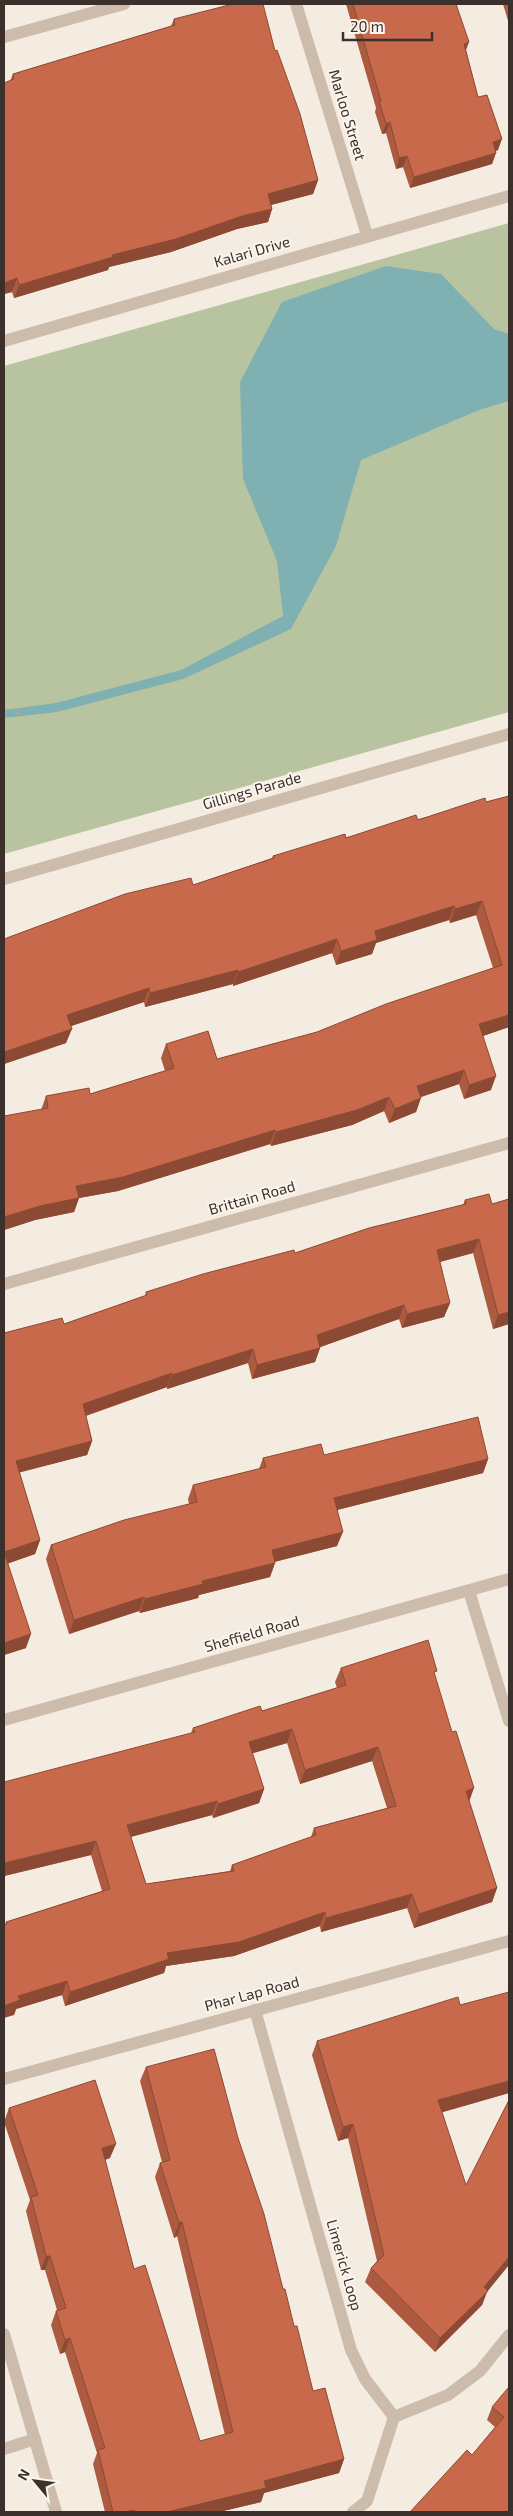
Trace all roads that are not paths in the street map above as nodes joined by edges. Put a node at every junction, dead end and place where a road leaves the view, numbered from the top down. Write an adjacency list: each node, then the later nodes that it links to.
1 (124, 4): 3 (street)
2 (296, 4): 5 (street, Marloo Street)
3 (4, 37)
4 (509, 196): 5 (street, Kalari Drive)
5 (368, 235): 6 (street, Kalari Drive)
6 (4, 341)
7 (509, 734): 8 (street, Gillings Parade)
8 (4, 879)
9 (509, 1143): 10 (street, Brittain Road)
10 (4, 1284)
11 (509, 1579): 12 (street, Sheffield Road)
12 (469, 1591): 13 (street, Sheffield Road); 14 (street)
13 (4, 1720)
14 (509, 1721)
15 (509, 1941): 16 (street, Phar Lap Road)
16 (255, 2010): 17 (street, Phar Lap Road); 20 (street, Limerick Loop)
17 (4, 2079)
18 (4, 2334): 21 (street)
19 (509, 2335): 20 (street)
20 (394, 2417): 24 (street)
21 (36, 2439): 22 (street); 23 (street)
22 (4, 2449)
23 (56, 2512)
24 (353, 2512)

